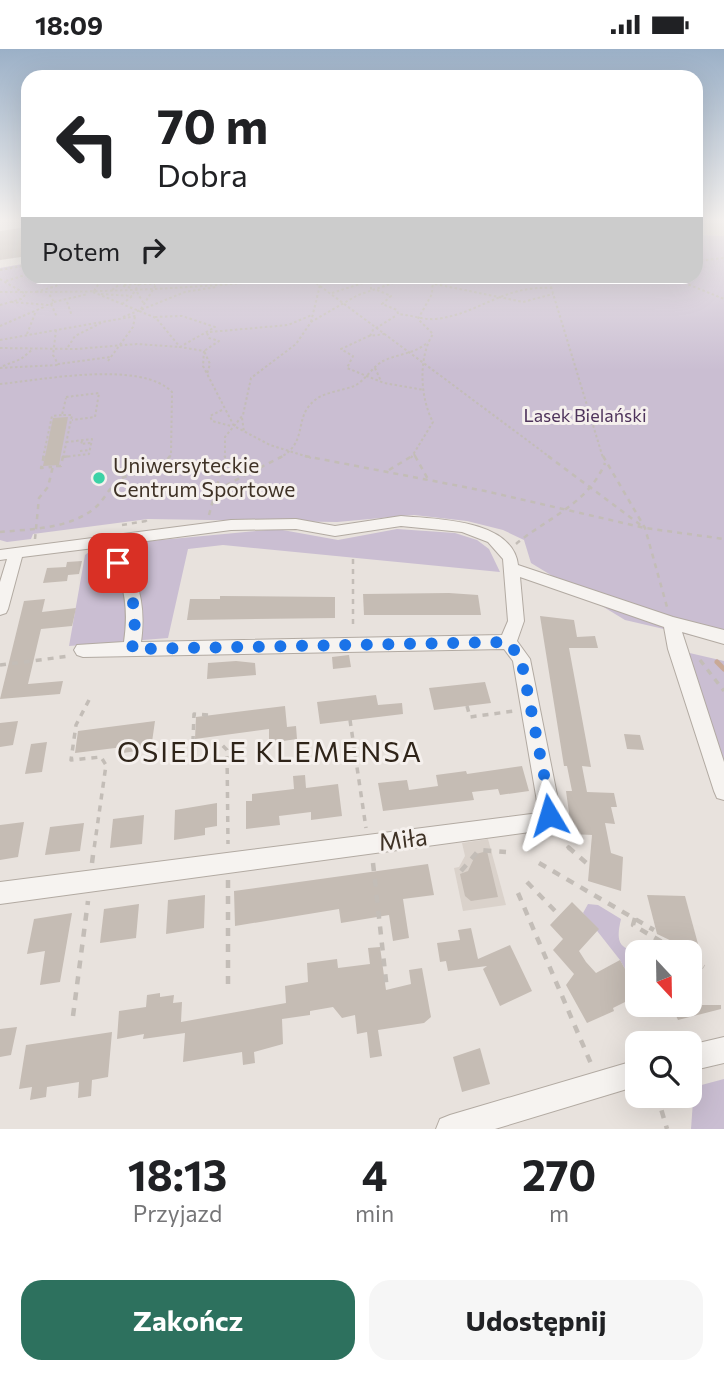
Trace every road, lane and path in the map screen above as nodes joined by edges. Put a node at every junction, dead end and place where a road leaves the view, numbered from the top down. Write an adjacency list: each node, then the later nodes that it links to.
1 (21, 275): 3 (path)
2 (0, 279): 3 (path)
3 (6, 281): 30 (path)
4 (58, 284): 31 (path)
5 (98, 284): 28 (path)
6 (120, 284): 22 (path)
7 (134, 284): 8 (path); 20 (path)
8 (139, 284): 24 (path)
9 (152, 284): 24 (path)
10 (156, 284): 46 (path)
11 (192, 284): 21 (path)
12 (244, 284): 21 (path)
13 (359, 284): 34 (path)
14 (370, 284): 29 (path)
15 (391, 284): 25 (path)
16 (435, 284): 37 (path); 57 (path)
17 (551, 284): 23 (path)
18 (687, 284): 39 (path)
19 (320, 285): 34 (path); 51 (path)
20 (122, 286): 22 (path); 24 (path)
21 (226, 286): 49 (path)
22 (116, 288): 26 (path)
23 (552, 288): 35 (path); 37 (path)
24 (136, 290): 26 (path); 36 (path); 46 (path)
25 (377, 290): 29 (path); 50 (path)
26 (110, 291): 28 (path)
27 (0, 292): 30 (path)
28 (93, 292): 32 (path); 33 (path); 41 (path)
29 (371, 292): 43 (path)
30 (26, 293): 31 (path); 40 (path)
31 (33, 293): 32 (path)
32 (49, 293): 44 (path)
33 (98, 293): 38 (path); 42 (path)
34 (330, 293): 43 (path)
35 (553, 294): 37 (path); 101 (path)
36 (132, 296): 38 (path); 45 (path)
37 (496, 296): 57 (path)
38 (117, 297): 42 (path)
39 (724, 299)
40 (11, 302): 44 (path); 47 (path)
41 (67, 302): 44 (path); 52 (path)
42 (117, 302): 45 (path)
43 (344, 303): 59 (path); 61 (path)
44 (51, 304): 48 (path); 54 (path)
45 (122, 304): 49 (path)
46 (144, 304): 49 (path)
47 (0, 305)
48 (39, 309): 60 (path); 65 (path)
49 (139, 311): 53 (path); 55 (path); 56 (path)
50 (398, 314): 57 (path); 61 (path)
51 (312, 315): 59 (path); 63 (path)
52 (72, 316)
53 (136, 316): 56 (path); 69 (path)
54 (57, 317)
55 (155, 317): 63 (path); 70 (path)
56 (115, 319): 58 (path)
57 (418, 319): 68 (path)
58 (104, 322): 62 (path); 74 (path)
59 (311, 322): 90 (path)
60 (0, 325)
61 (377, 328): 64 (path); 66 (path)
62 (56, 330): 65 (path); 73 (path)
63 (209, 332): 70 (path); 75 (path)
64 (385, 334): 66 (path); 76 (path)
65 (26, 335): 67 (path)
66 (370, 336): 84 (path)
67 (0, 340)
68 (427, 343): 76 (path); 80 (path)
69 (117, 346): 70 (path); 74 (path); 77 (path)
70 (180, 347): 75 (path)
71 (0, 348): 72 (path)
72 (34, 348): 73 (path); 82 (path)
73 (55, 349): 74 (path); 79 (path)
74 (66, 349)
75 (204, 351): 83 (path); 83 (path)
76 (409, 351): 80 (path); 81 (path)
77 (110, 357): 78 (path); 79 (path)
78 (108, 361)
79 (63, 364): 82 (path)
80 (425, 365): 87 (path); 106 (path)
81 (375, 367): 84 (path); 85 (path)
82 (0, 368)
83 (207, 374): 88 (path)
84 (363, 376): 85 (path); 96 (path)
85 (383, 383): 87 (path)
86 (0, 384): 109 (path)
87 (424, 390): 98 (path)
88 (223, 409): 92 (path); 92 (path)
89 (62, 415): 91 (path); 91 (path); 102 (path)
90 (243, 415): 92 (path); 93 (path)
91 (71, 420): 94 (path)
92 (232, 426): 93 (path); 100 (path)
93 (245, 433): 96 (path)
94 (66, 442): 95 (path); 99 (path)
95 (85, 443): 97 (path); 97 (path)
96 (291, 451): 103 (path); 104 (path)
97 (84, 452): 99 (path)
98 (414, 454): 103 (path); 105 (path)
99 (63, 457): 102 (path)
100 (226, 459): 104 (path); 107 (path)
101 (605, 463): 106 (path); 111 (path)
102 (53, 466): 109 (path)
103 (386, 471): 105 (path)
104 (251, 472): 107 (path)
105 (429, 481): 108 (path)
106 (590, 488): 108 (path); 111 (path)
107 (215, 491): 110 (path)
108 (563, 510): 111 (path); 119 (path)
109 (36, 528): 112 (path); 115 (path)
110 (208, 528): 114 (street); 119 (street)
111 (645, 529): 116 (path); 121 (path)
112 (0, 532)
113 (118, 533): 114 (street); 114 (path); 117 (street); 125 (street)
114 (147, 535)
115 (46, 539)
116 (724, 539)
117 (8, 554): 120 (street)
118 (353, 559): 122 (path)
119 (513, 569): 121 (street); 124 (street)
120 (0, 609)
121 (672, 623): 123 (street); 133 (street)
122 (354, 637)
123 (724, 637)
124 (508, 642): 125 (street); 129 (street, Miła)
125 (132, 649): 126 (street)
126 (81, 652): 127 (path)
127 (0, 665)
128 (89, 700): 142 (path)
129 (529, 700): 130 (path); 146 (street, Miła)
130 (467, 706)
131 (208, 715): 136 (path)
132 (350, 720): 134 (path)
133 (724, 791)
134 (367, 833)
135 (566, 846): 140 (path)
136 (228, 851)
137 (506, 852): 143 (path)
138 (372, 853): 152 (path)
139 (538, 863): 149 (path)
140 (590, 866)
141 (228, 868): 153 (path)
142 (92, 870)
143 (461, 871)
144 (527, 882): 148 (path)
145 (89, 889): 154 (path)
146 (0, 893)
147 (518, 893): 158 (path)
148 (559, 915)
149 (635, 918): 150 (path); 151 (path)
150 (654, 930)
151 (659, 940)
152 (387, 990)
153 (228, 992)
154 (73, 1016)
155 (724, 1050): 156 (street)
156 (702, 1055)
157 (625, 1077): 158 (street)
158 (601, 1085): 160 (street)
159 (661, 1108): 161 (path)
160 (450, 1129)
161 (667, 1129)

